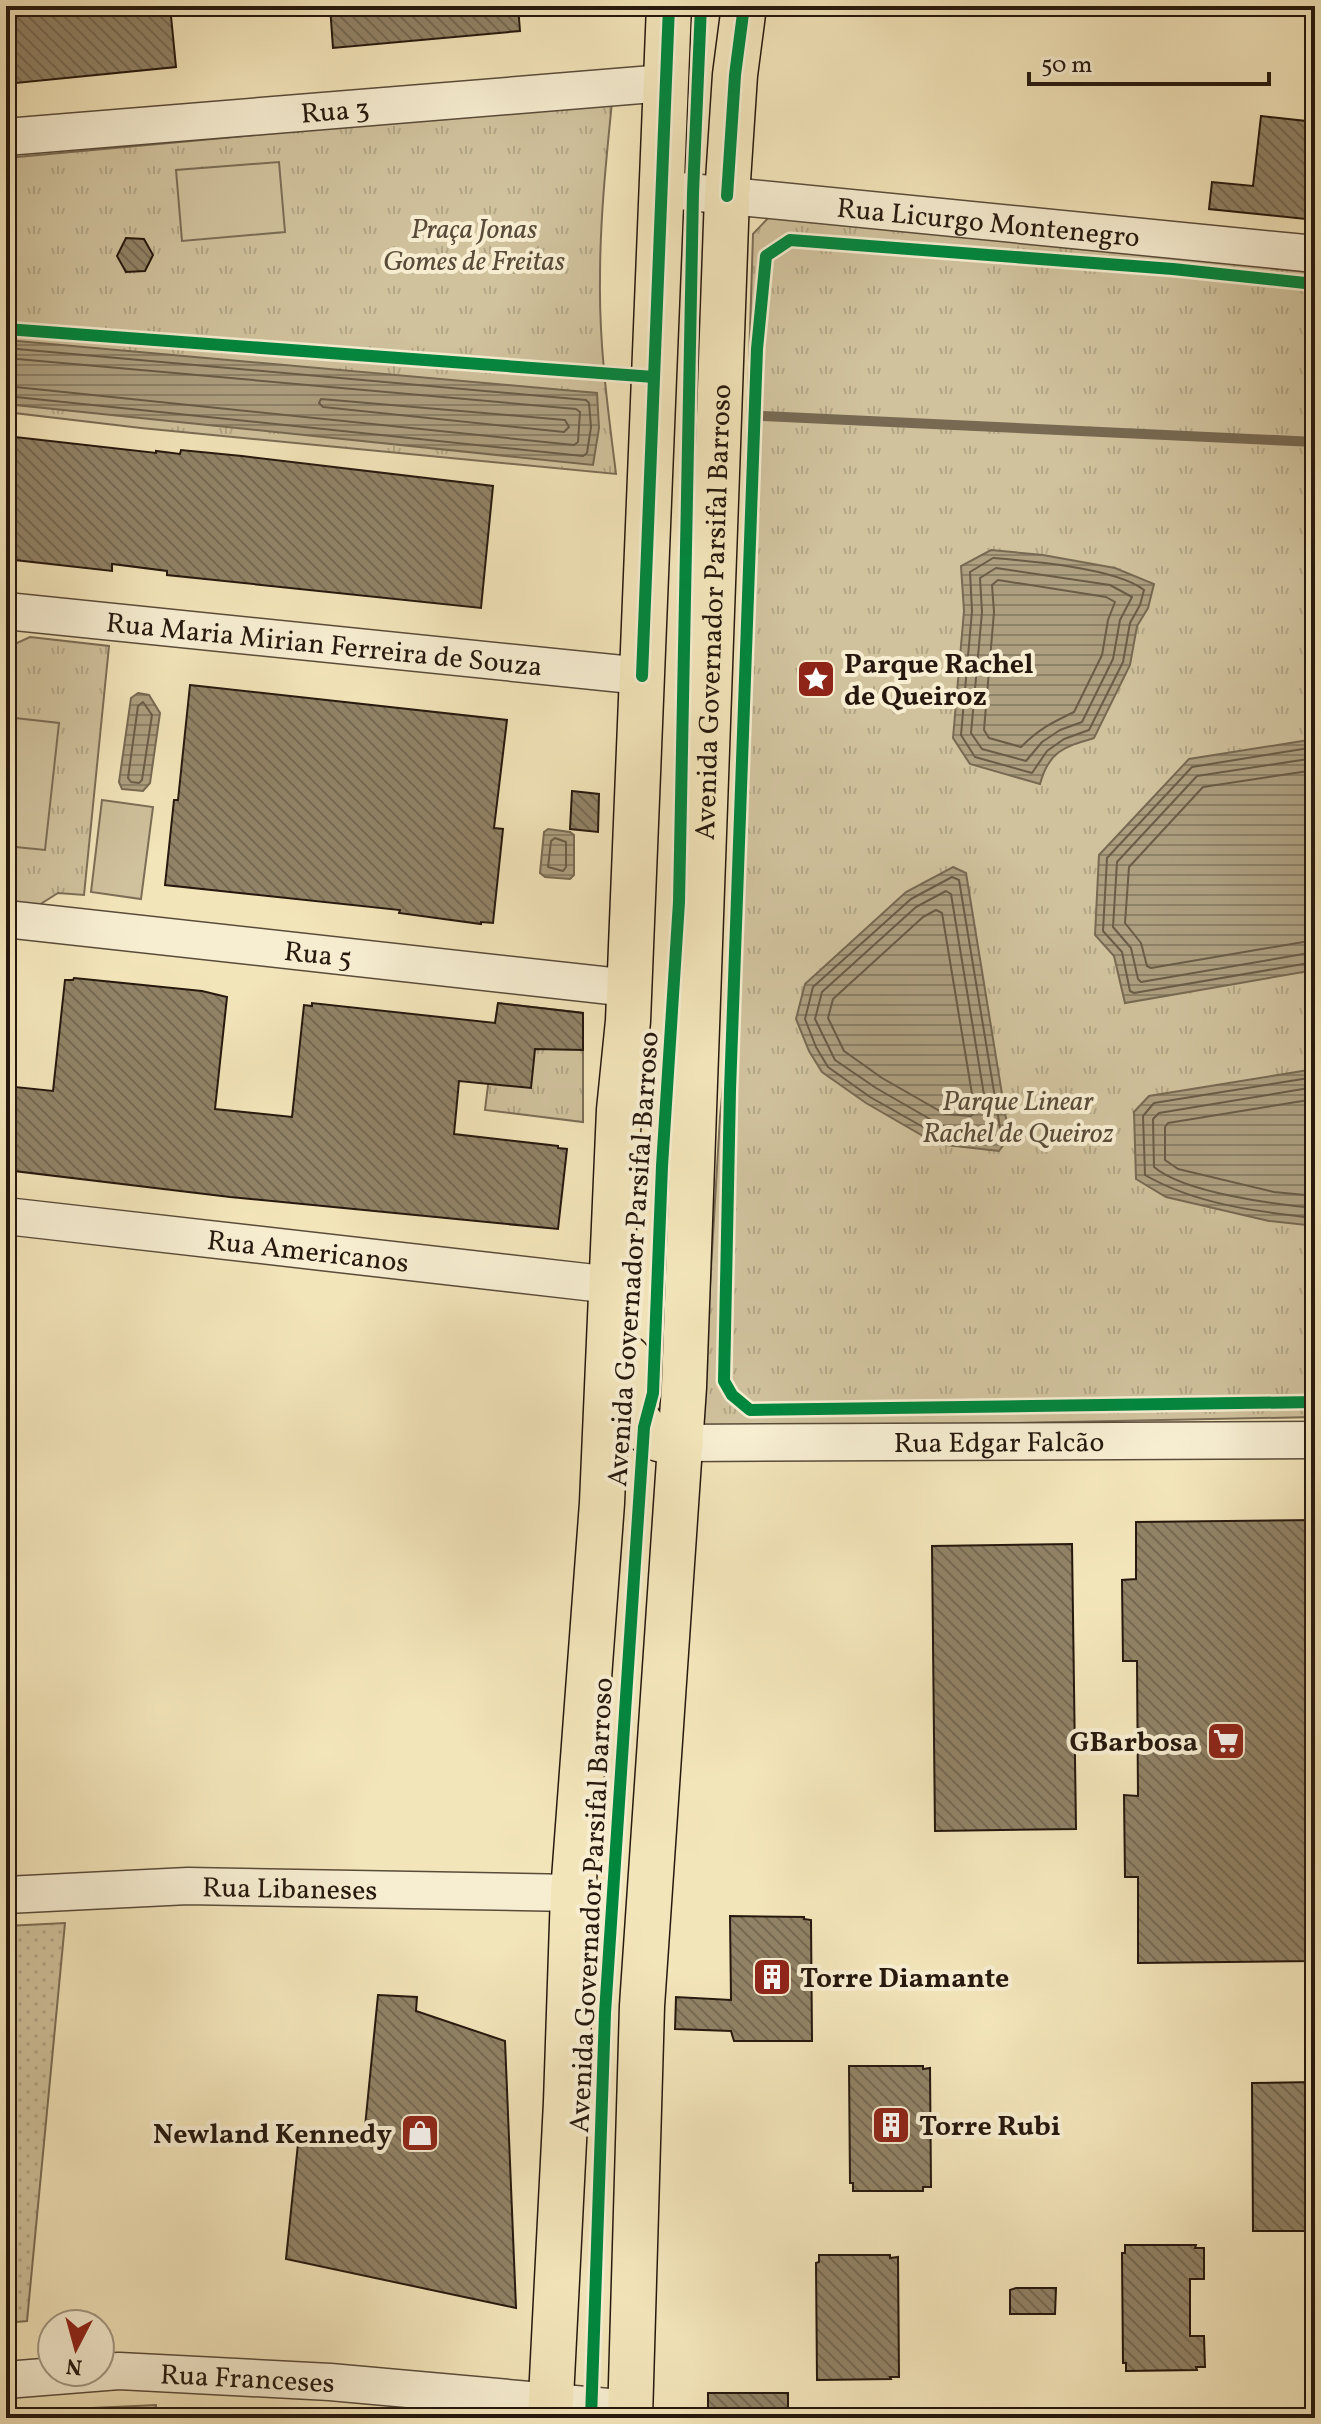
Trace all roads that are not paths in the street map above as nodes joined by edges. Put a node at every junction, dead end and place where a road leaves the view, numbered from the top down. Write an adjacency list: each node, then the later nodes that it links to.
1 (669, 6): 3 (main road, Avenida Governador Parsifal Barroso)
2 (744, 6): 6 (main road, Avenida Governador Parsifal Barroso)
3 (665, 83): 4 (street, Rua 3); 5 (main road, Avenida Governador Parsifal Barroso)
4 (6, 137)
5 (660, 189): 6 (street, Rua Licurgo Montenegro); 9 (main road, Avenida Governador Parsifal Barroso)
6 (727, 196): 7 (street, Rua Licurgo Montenegro); 15 (main road, Avenida Governador Parsifal Barroso)
7 (1315, 254)
8 (6, 611): 9 (street, Rua Maria Mirian Ferreira de Souza)
9 (642, 676): 11 (main road, Avenida Governador Parsifal Barroso)
10 (6, 919): 11 (street, Rua 5)
11 (628, 1004): 13 (main road, Avenida Governador Parsifal Barroso); 15 (main road)
12 (6, 1216): 13 (street, Rua Americanos)
13 (612, 1285): 16 (main road, Avenida Governador Parsifal Barroso)
14 (1315, 1440): 15 (street, Rua Edgar Falcão)
15 (681, 1443): 20 (main road, Avenida Governador Parsifal Barroso)
16 (573, 1893): 17 (street, Rua Libaneses); 19 (main road, Avenida Governador Parsifal Barroso)
17 (6, 1895)
18 (6, 2380): 19 (street, Rua Franceses)
19 (550, 2409): 20 (street, Rua Franceses)
20 (630, 2413)

